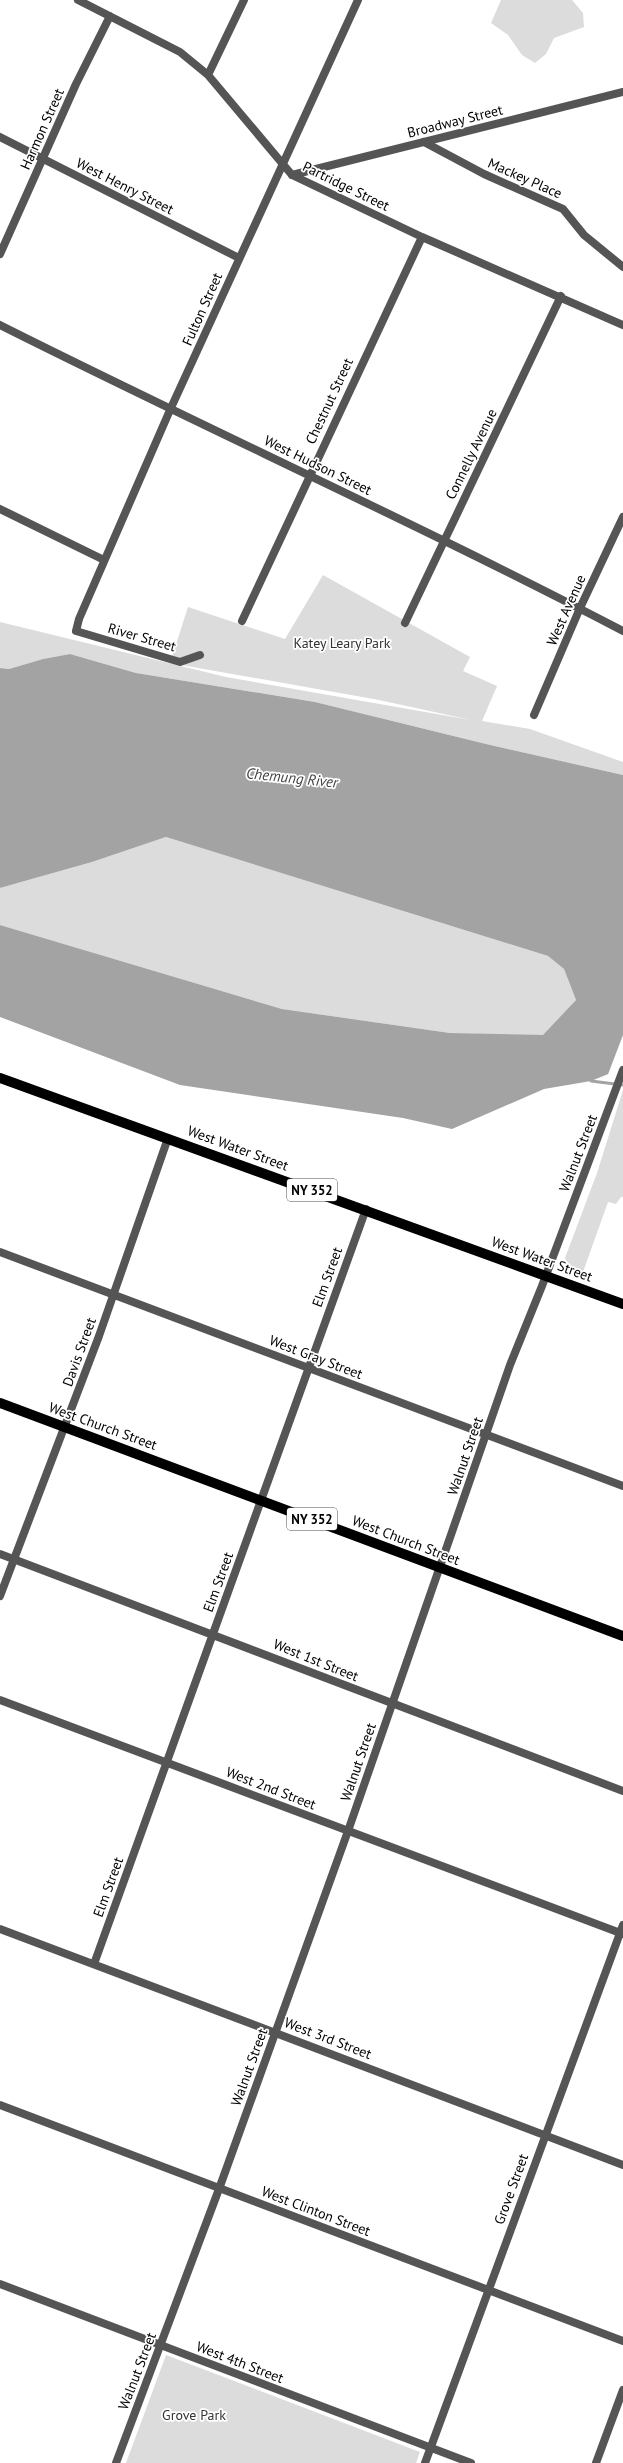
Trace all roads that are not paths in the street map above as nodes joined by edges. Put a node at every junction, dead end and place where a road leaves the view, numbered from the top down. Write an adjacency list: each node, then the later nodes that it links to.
1 (78, 0): 4 (street, Partridge Street)
2 (244, 0): 5 (street)
3 (358, 0): 10 (street, Fulton Street)
4 (110, 16): 5 (street, Partridge Street); 9 (street, Harmon Street)
5 (208, 76): 10 (street, Partridge Street)
6 (623, 92): 8 (street, Broadway Street)
7 (0, 137): 9 (street, West Henry Street)
8 (424, 142): 11 (street, Broadway Street); 15 (street, Mackey Place)
9 (43, 159): 13 (street, Harmon Street); 14 (street, West Henry Street)
10 (283, 165): 11 (street, Partridge Street); 14 (street, Fulton Street)
11 (292, 175): 12 (street, Partridge Street)
12 (422, 237): 16 (street, Partridge Street); 20 (street, Chestnut Street)
13 (0, 254)
14 (239, 258): 19 (street, Fulton Street)
15 (623, 267)
16 (561, 296): 17 (street, Partridge Street); 23 (street, Connelly Avenue)
17 (623, 324)
18 (0, 325): 19 (street, West Hudson Street)
19 (170, 410): 20 (street, West Hudson Street); 24 (street, Fulton Street)
20 (309, 474): 23 (street, West Hudson Street); 26 (street, Chestnut Street)
21 (0, 509): 24 (street)
22 (623, 517): 25 (street, West Avenue)
23 (443, 542): 25 (street, West Hudson Street); 27 (street, Connelly Avenue)
24 (104, 560): 28 (street, Fulton Street)
25 (580, 608): 29 (street, West Hudson Street); 31 (street, West Avenue)
26 (242, 621)
27 (405, 623)
28 (76, 631): 30 (street, River Street)
29 (623, 631)
30 (200, 655)
31 (534, 714)
32 (623, 1070): 37 (street, Walnut Street)
33 (0, 1078): 34 (main road, West Water Street / NY 352)
34 (168, 1138): 35 (main road, West Water Street / NY 352); 38 (street, Davis Street)
35 (366, 1209): 37 (main road, West Water Street / NY 352); 40 (street, Elm Street)
36 (0, 1252): 38 (street, West Gray Street)
37 (546, 1276): 39 (main road, West Water Street / NY 352); 43 (street, Walnut Street)
38 (114, 1294): 40 (street, West Gray Street); 42 (street, Davis Street)
39 (623, 1304)
40 (308, 1368): 43 (street, West Gray Street); 45 (street, Elm Street)
41 (0, 1403): 42 (main road, West Church Street / NY 352)
42 (65, 1427): 45 (main road, West Church Street / NY 352); 47 (street, Davis Street)
43 (486, 1434): 44 (street, West Gray Street); 48 (street, Walnut Street)
44 (623, 1486)
45 (261, 1499): 48 (main road, West Church Street / NY 352); 50 (street, Elm Street)
46 (0, 1554): 47 (street, West 1st Street)
47 (15, 1560): 49 (street, Davis Street); 50 (street, West 1st Street)
48 (440, 1568): 51 (main road, West Church Street / NY 352); 53 (street, Walnut Street)
49 (0, 1596)
50 (213, 1633): 53 (street, West 1st Street); 54 (street, Elm Street)
51 (623, 1636)
52 (0, 1700): 54 (street, West 2nd Street)
53 (393, 1704): 55 (street, West 1st Street); 56 (street, Walnut Street)
54 (167, 1763): 56 (street, West 2nd Street); 59 (street, Elm Street)
55 (623, 1790)
56 (348, 1831): 58 (street, West 2nd Street); 60 (street, Walnut Street)
57 (0, 1929): 59 (street, West 3rd Street)
58 (622, 1930): 62 (street, Grove Street)
59 (94, 1964): 60 (street, West 3rd Street)
60 (275, 2031): 62 (street, West 3rd Street); 64 (street, Walnut Street)
61 (0, 2105): 64 (street, West Clinton Street)
62 (545, 2135): 63 (street, West 3rd Street); 66 (street, Grove Street)
63 (623, 2165)
64 (219, 2189): 66 (street, West Clinton Street); 68 (street, Walnut Street)
65 (0, 2284): 68 (street, West 4th Street)
66 (489, 2290): 67 (street, West Clinton Street); 70 (street, Grove Street)
67 (623, 2341)
68 (161, 2346): 70 (street, West 4th Street); 71 (street, Walnut Street)
69 (623, 2390): 74 (street)
70 (431, 2448): 72 (street, Grove Street); 73 (street, West 4th Street)
71 (116, 2463)
72 (425, 2463)
73 (471, 2463)
74 (596, 2463)

